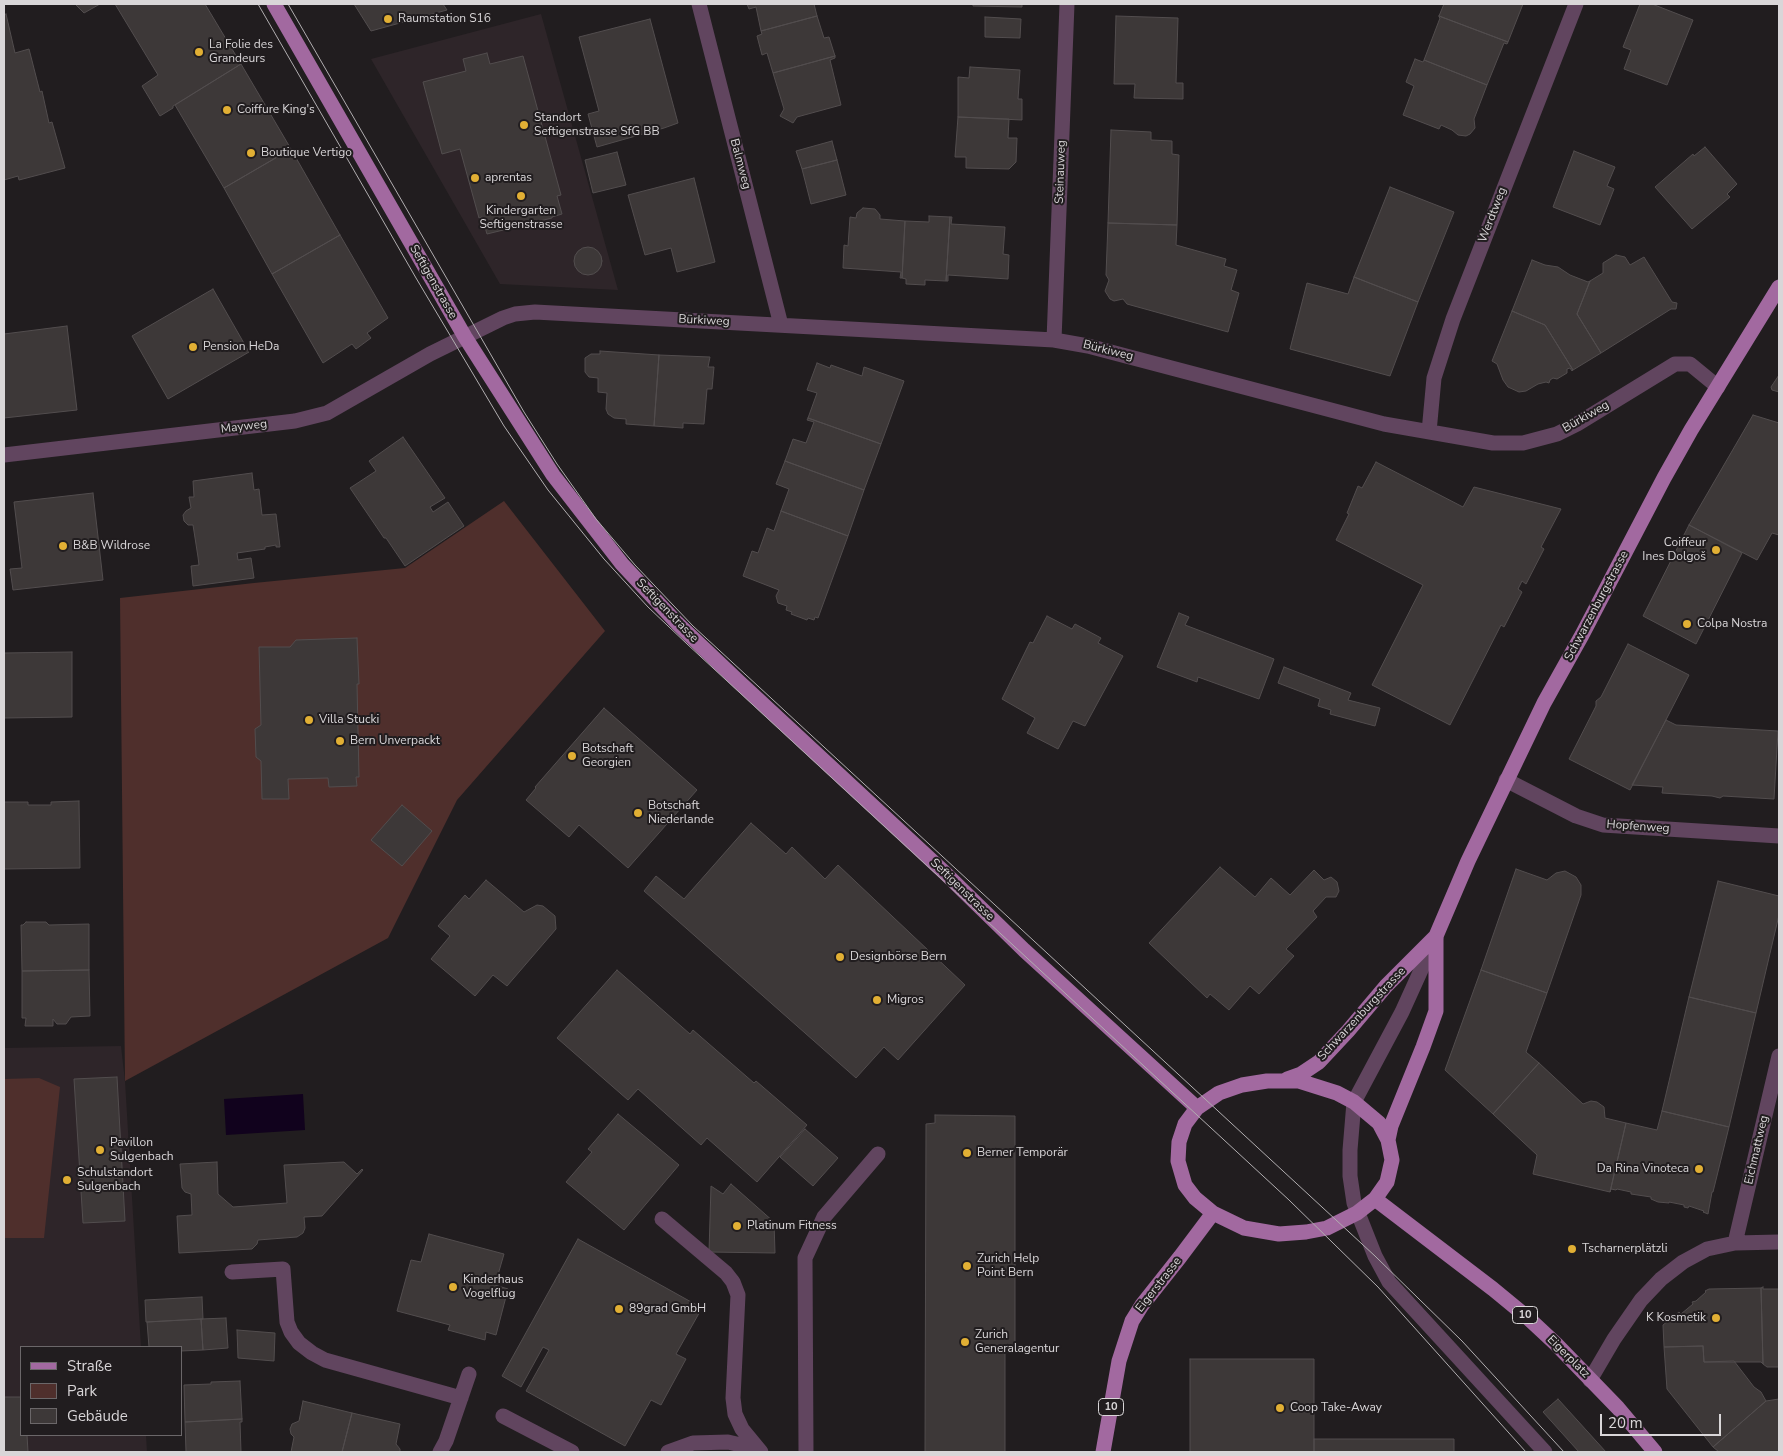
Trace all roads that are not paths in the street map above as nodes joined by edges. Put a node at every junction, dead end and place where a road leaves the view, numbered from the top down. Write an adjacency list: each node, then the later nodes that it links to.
1 (274, 4): 7 (main road, Seftigenstrasse)
2 (698, 4): 6 (street, Balmweg)
3 (1067, 4): 8 (street, Steinauweg)
4 (1576, 4): 10 (street, Werdtweg)
5 (1779, 287): 9 (main road, Schwarzenburgstrasse)
6 (782, 325): 7 (street, Bürkiweg); 8 (street, Bürkiweg)
7 (465, 337): 11 (street, Mayweg); 18 (main road, Seftigenstrasse)
8 (1054, 340): 10 (street, Bürkiweg)
9 (1718, 387): 10 (street, Bürkiweg); 12 (main road, Schwarzenburgstrasse)
10 (1429, 432)
11 (4, 455)
12 (1506, 780): 13 (street, Hopfenweg); 14 (main road, Schwarzenburgstrasse)
13 (1779, 836)
14 (1436, 936): 16 (main road, Schwarzenburgstrasse); 17 (street, Schwarzenburgstrasse); 19 (main road, Schwarzenburgstrasse)
15 (1779, 1056): 26 (street, Eichmattweg)
16 (1280, 1081): 17 (main road); 18 (main road)
17 (1354, 1102): 19 (main road); 23 (street)
18 (1197, 1108): 22 (main road)
19 (1388, 1140): 21 (main road)
20 (878, 1154): 36 (street)
21 (1376, 1199): 23 (main road); 29 (main road, Eigerplatz / 10)
22 (1213, 1212): 23 (main road); 37 (main road, Eigerstrasse / 10)
23 (1357, 1213): 38 (street)
24 (662, 1219): 32 (street)
25 (1779, 1242): 26 (street)
26 (1735, 1243): 29 (street)
27 (232, 1272): 30 (street)
28 (470, 1374): 30 (street)
29 (1590, 1380): 39 (main road, Eigerplatz / 10)
30 (461, 1398): 33 (street)
31 (503, 1416): 34 (street)
32 (759, 1451): 35 (street)
33 (440, 1452)
34 (572, 1452)
35 (668, 1452)
36 (806, 1452)
37 (1103, 1452)
38 (1545, 1452)
39 (1655, 1452)

